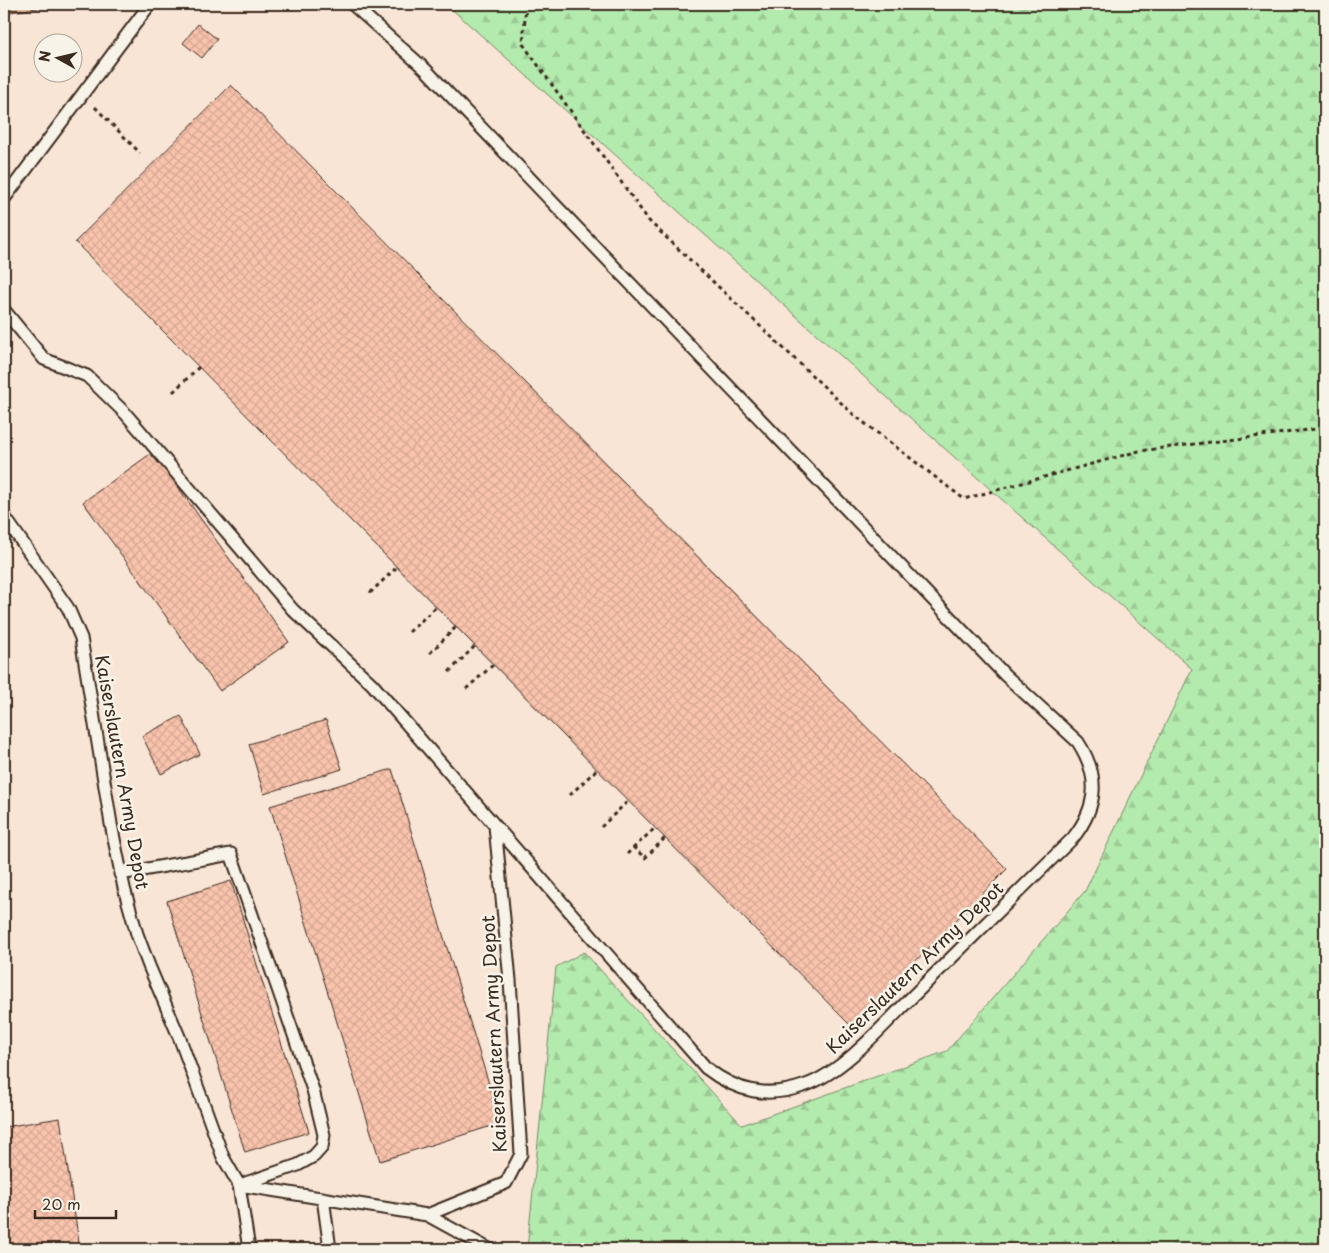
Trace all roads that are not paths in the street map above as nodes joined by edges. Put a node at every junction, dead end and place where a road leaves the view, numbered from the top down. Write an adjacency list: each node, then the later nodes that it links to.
1 (150, 4): 3 (lane)
2 (352, 4): 6 (lane, Kaiserslautern Army Depot)
3 (4, 199)
4 (4, 310): 6 (lane, Kaiserslautern Army Depot)
5 (4, 516): 7 (lane, Kaiserslautern Army Depot)
6 (495, 826): 10 (lane, Kaiserslautern Army Depot)
7 (120, 874): 8 (lane, Kaiserslautern Army Depot); 8 (lane)
8 (239, 1185): 9 (lane); 11 (lane, Kaiserslautern Army Depot)
9 (323, 1198): 10 (lane); 12 (lane)
10 (427, 1215): 13 (lane)
11 (249, 1249)
12 (330, 1249)
13 (489, 1249)

